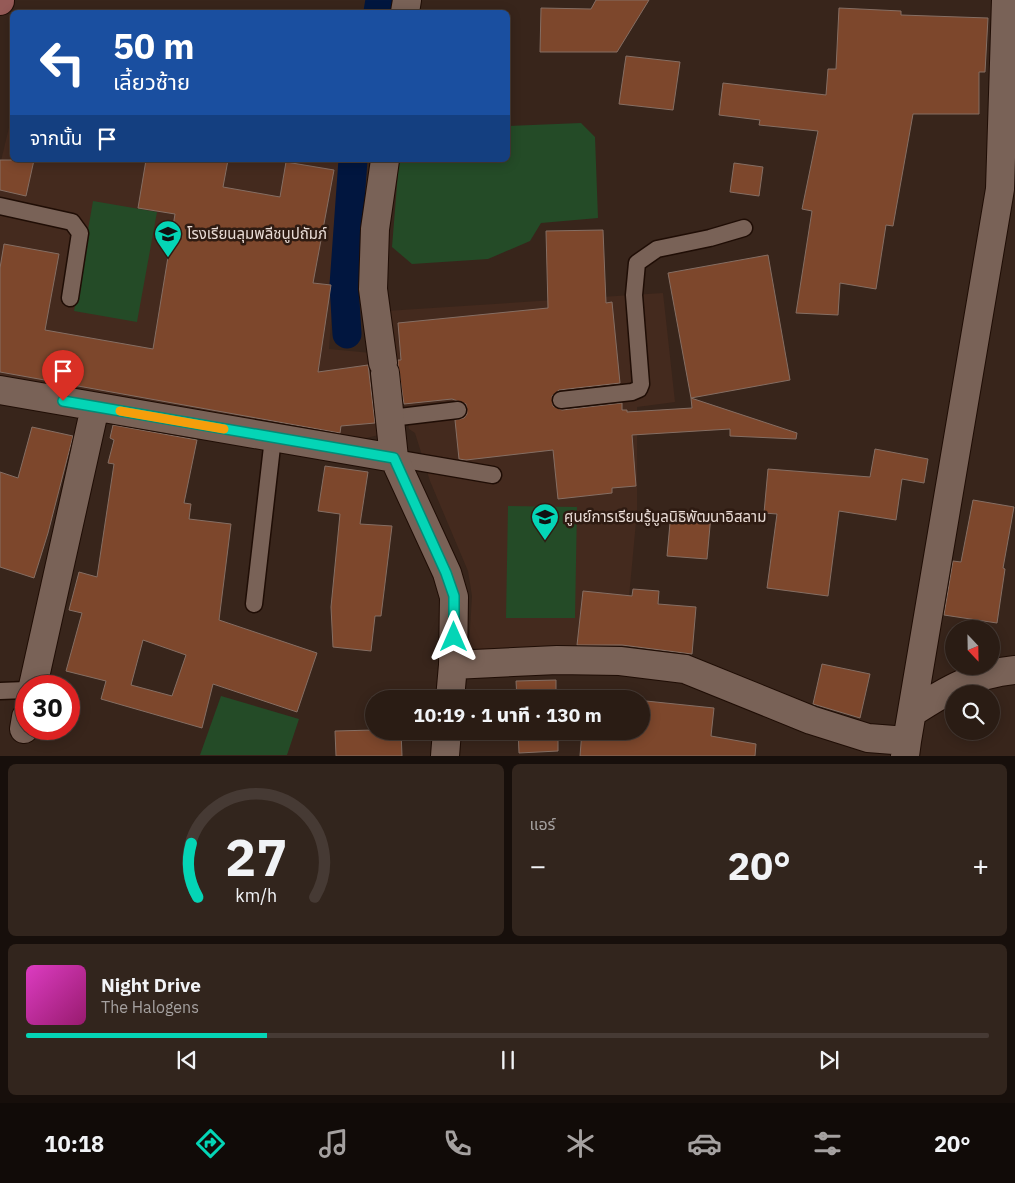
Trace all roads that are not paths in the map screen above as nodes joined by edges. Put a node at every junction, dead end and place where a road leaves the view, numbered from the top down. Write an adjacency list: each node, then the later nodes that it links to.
1 (1006, 0): 3 (street)
2 (385, 162): 11 (street)
3 (1007, 189): 22 (street)
4 (0, 206): 6 (lane)
5 (744, 228): 8 (lane)
6 (70, 298)
7 (0, 390): 9 (street)
8 (561, 400)
9 (95, 407): 12 (street); 18 (street)
10 (458, 410): 11 (lane)
11 (391, 418): 13 (street)
12 (273, 438): 13 (street); 15 (lane)
13 (394, 458): 14 (lane); 16 (street)
14 (493, 475)
15 (254, 604)
16 (453, 665): 20 (street); 24 (street)
17 (1015, 670): 22 (street)
18 (35, 675)
19 (15, 690): 21 (lane)
20 (451, 690)
21 (0, 691)
22 (913, 712): 24 (street)
23 (446, 740): 25 (street)
24 (906, 748)
25 (444, 756)

